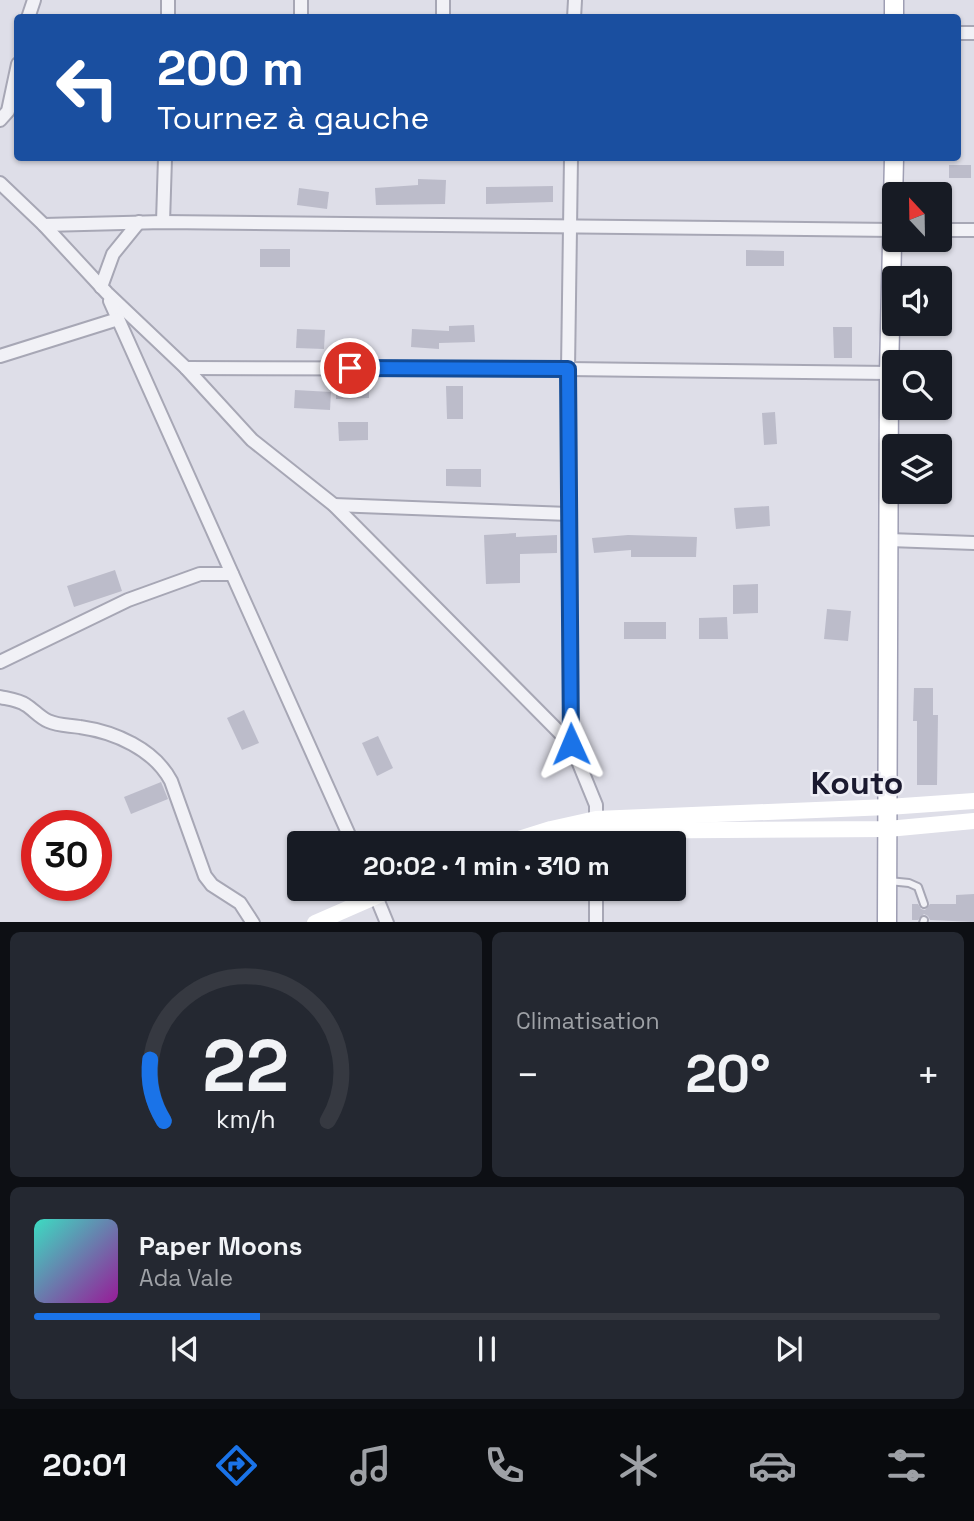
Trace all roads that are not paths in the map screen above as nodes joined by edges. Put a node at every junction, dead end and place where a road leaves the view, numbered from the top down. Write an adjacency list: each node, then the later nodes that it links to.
1 (14, 85): 2 (street)
2 (9, 112)
3 (165, 161): 9 (street)
4 (571, 161): 11 (street)
5 (894, 161): 6 (main road)
6 (894, 182)
7 (0, 183): 10 (street)
8 (139, 222): 9 (street); 10 (street); 16 (street)
9 (163, 222): 11 (street)
10 (44, 225): 16 (street)
11 (570, 226): 12 (street); 21 (street)
12 (882, 230)
13 (952, 230): 14 (street)
14 (974, 230)
15 (893, 252): 18 (main road)
16 (104, 290): 17 (street); 20 (street)
17 (118, 319): 19 (street); 28 (street)
18 (890, 350)
19 (0, 356)
20 (186, 368): 21 (street); 24 (street)
21 (568, 369): 22 (street); 25 (street)
22 (882, 373)
23 (889, 420): 26 (main road)
24 (334, 505): 25 (street); 31 (street)
25 (569, 514): 31 (street)
26 (889, 540): 27 (street); 33 (main road)
27 (974, 543)
28 (232, 575): 29 (street); 36 (street)
29 (0, 662)
30 (0, 697): 47 (street)
31 (571, 744): 39 (street)
32 (974, 801): 33 (main road)
33 (888, 807): 35 (main road); 40 (main road)
34 (974, 821): 35 (main road)
35 (888, 829): 41 (main road); 42 (main road)
36 (347, 831)
37 (545, 831): 38 (main road)
38 (581, 831)
39 (596, 831)
40 (608, 831)
41 (686, 831)
42 (887, 881): 46 (lane); 51 (main road)
43 (356, 901): 48 (main road)
44 (378, 901): 49 (street)
45 (596, 901): 50 (street)
46 (923, 904)
47 (253, 922)
48 (315, 922)
49 (387, 922)
50 (596, 922)
51 (887, 922)

